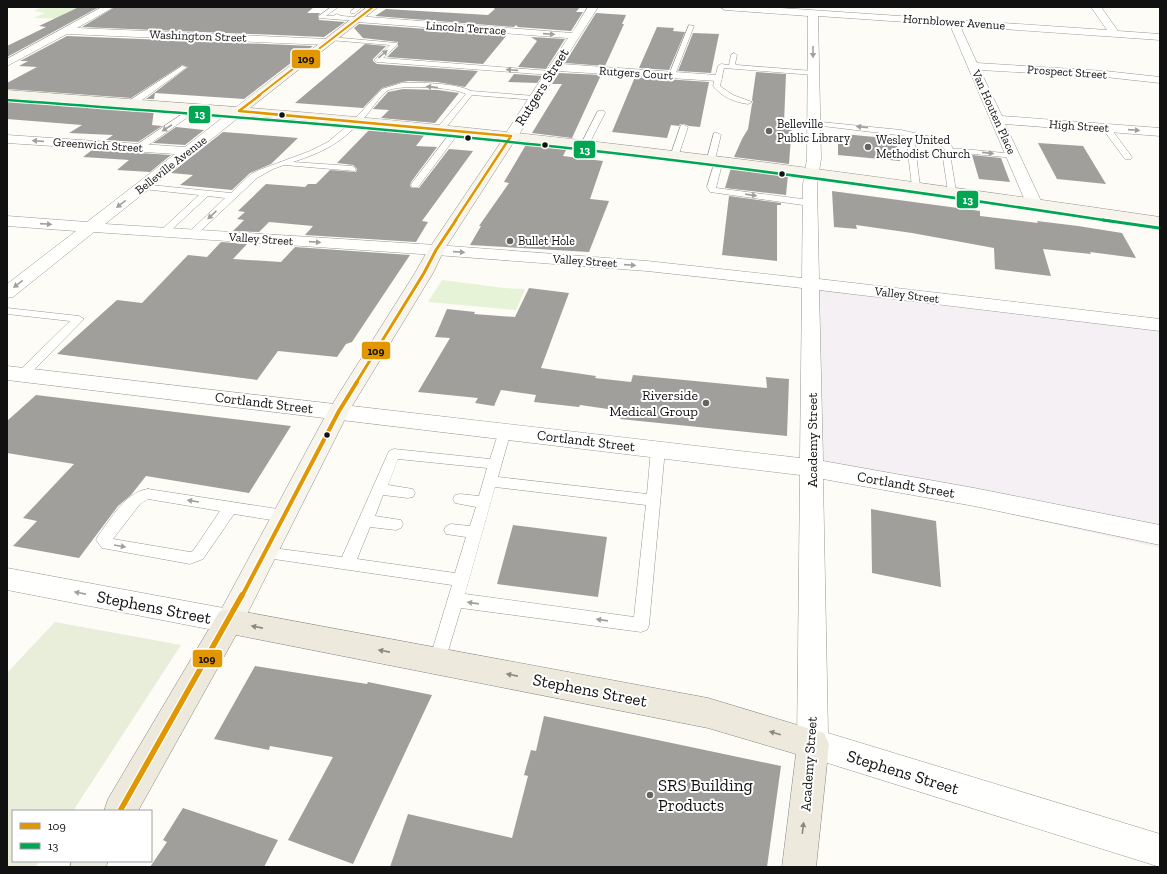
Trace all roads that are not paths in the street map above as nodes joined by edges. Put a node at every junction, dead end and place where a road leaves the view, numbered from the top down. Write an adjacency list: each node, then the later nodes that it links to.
1 (109, 7): 15 (street)
2 (335, 7): 11 (lane)
3 (359, 7): 11 (lane)
4 (373, 7): 11 (main road, Belleville Avenue)
5 (593, 7): 17 (street, Rutgers Street)
6 (725, 7): 8 (street, Hornblower Avenue)
7 (1096, 7): 16 (street)
8 (799, 10): 9 (street, Hornblower Avenue)
9 (813, 13): 12 (street, Hornblower Avenue); 26 (street, Academy Street, one-way to 26)
10 (969, 13): 13 (street)
11 (350, 17): 17 (street, Lincoln Terrace, one-way to 17); 19 (main road, Belleville Avenue)
12 (953, 22): 13 (street, Hornblower Avenue); 22 (street, Van Houten Place)
13 (972, 24): 16 (street, Hornblower Avenue)
14 (690, 26): 27 (lane)
15 (67, 31): 19 (street, Washington Street); 21 (street)
16 (1115, 34): 18 (street, Hornblower Avenue)
17 (575, 36): 25 (street, Rutgers Street)
18 (1160, 37)
19 (330, 40): 25 (lane, one-way to 19); 37 (main road, Belleville Avenue)
20 (734, 55): 24 (lane)
21 (7, 63)
22 (973, 66): 29 (street, Prospect Street); 40 (street, Van Houten Place)
23 (184, 67): 35 (lane)
24 (735, 67): 26 (lane); 28 (lane)
25 (553, 70): 27 (street, Rutgers Court); 33 (street, Rutgers Street)
26 (813, 73): 41 (street, Academy Street)
27 (672, 75): 28 (street, Rutgers Court)
28 (717, 78): 34 (lane)
29 (1160, 80)
30 (482, 88): 33 (lane)
31 (470, 93): 33 (lane); 39 (lane, one-way to 39); 43 (lane)
32 (7, 94): 35 (main road)
33 (536, 96): 49 (street, Rutgers Street)
34 (748, 102)
35 (132, 103): 36 (main road)
36 (197, 108): 37 (main road); 52 (lane, one-way to 52)
37 (240, 111): 39 (main road); 53 (street, Belleville Avenue)
38 (601, 113): 51 (lane)
39 (355, 120): 43 (main road); 59 (lane)
40 (998, 120): 44 (street, High Street); 56 (street, Van Houten Place)
41 (814, 122): 48 (lane, one-way to 41); 61 (street, Academy Street)
42 (684, 127): 55 (lane)
43 (441, 128): 45 (main road)
44 (1106, 128): 46 (street, High Street, one-way to 46); 57 (lane)
45 (457, 130): 49 (main road); 62 (lane)
46 (1160, 132)
47 (717, 135): 58 (lane)
48 (910, 135): 54 (lane); 64 (lane)
49 (511, 136): 51 (main road); 75 (main road, Rutgers Street)
50 (7, 139): 52 (street, Greenwich Street, one-way to 50)
51 (585, 144): 55 (main road)
52 (138, 148): 53 (street, Greenwich Street)
53 (189, 151): 63 (street, Belleville Avenue)
54 (950, 152): 56 (lane, one-way to 56); 65 (lane)
55 (674, 154): 58 (main road)
56 (1014, 156): 69 (street, Van Houten Place)
57 (1128, 157)
58 (715, 159): 61 (main road); 68 (lane, one-way to 68)
59 (281, 163): 60 (lane); 67 (lane)
60 (352, 169)
61 (812, 172): 64 (main road); 68 (street, Academy Street)
62 (415, 185)
63 (144, 186): 66 (lane); 72 (street, Belleville Avenue, one-way to 72)
64 (916, 186): 65 (main road)
65 (952, 191): 69 (main road)
66 (206, 193): 67 (lane); 73 (lane)
67 (232, 196): 74 (lane, one-way to 74)
68 (810, 203): 76 (street, Academy Street)
69 (1034, 203): 71 (main road)
70 (7, 221): 72 (street, Valley Street, one-way to 72)
71 (1160, 222)
72 (92, 227): 73 (street, Valley Street); 77 (street, Belleville Avenue, one-way to 77)
73 (163, 232): 74 (street, Valley Street)
74 (191, 235): 75 (street, Valley Street, one-way to 75)
75 (436, 250): 76 (street, Valley Street, one-way to 76); 81 (main road, Rutgers Street)
76 (811, 284): 79 (street, Valley Street); 85 (street, Academy Street)
77 (7, 293)
78 (7, 311): 80 (lane)
79 (1160, 325)
80 (14, 374): 81 (street, Cortlandt Street)
81 (339, 412): 82 (street, Cortlandt Street); 93 (main road, Rutgers Street)
82 (505, 431): 83 (street, Cortlandt Street); 84 (lane)
83 (658, 449): 85 (street, Cortlandt Street); 90 (lane)
84 (494, 464): 86 (lane); 87 (lane)
85 (812, 468): 98 (street, Cortlandt Street); 106 (street, Academy Street)
86 (489, 480): 90 (lane); 91 (lane)
87 (379, 489): 88 (lane); 94 (lane)
88 (408, 493)
89 (460, 499): 91 (lane)
90 (653, 500): 103 (lane, one-way to 103)
91 (483, 502): 97 (lane)
92 (231, 507): 92 (lane, one-way to 92); 93 (lane)
93 (284, 516): 99 (main road, Rutgers Street)
94 (365, 521): 95 (lane); 100 (lane)
95 (396, 524)
96 (450, 530): 97 (lane)
97 (475, 532): 102 (lane)
98 (1160, 535)
99 (265, 553): 100 (lane); 104 (main road, Rutgers Street)
100 (347, 564): 102 (lane)
101 (7, 579): 104 (street, Stephens Street, one-way to 101)
102 (461, 580): 103 (lane)
103 (455, 600): 105 (lane)
104 (229, 621): 105 (main road, Stephens Street, one-way to 104); 107 (main road, Rutgers Street)
105 (437, 661): 106 (main road, Stephens Street, one-way to 105)
106 (813, 744): 108 (street, Stephens Street); 109 (main road, Academy Street, one-way to 106)
107 (121, 810)
108 (1160, 851)
109 (799, 867)

